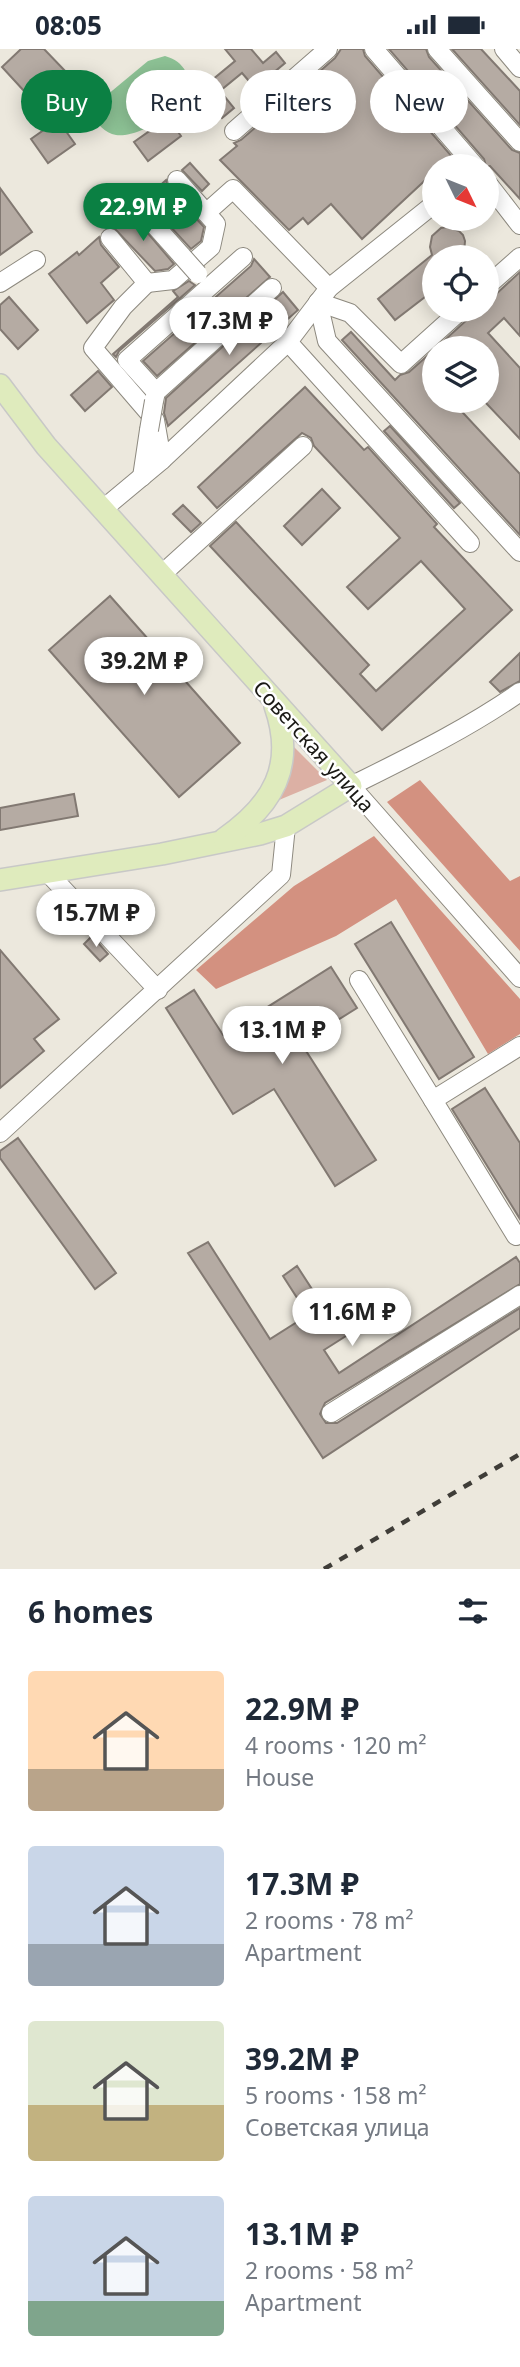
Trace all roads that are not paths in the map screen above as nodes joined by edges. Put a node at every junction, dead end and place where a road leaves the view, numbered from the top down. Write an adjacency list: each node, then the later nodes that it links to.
1 (328, 49): 6 (street)
2 (374, 49): 8 (street)
3 (437, 49): 7 (street)
4 (504, 49): 5 (street)
5 (520, 68)
6 (234, 131)
7 (520, 142)
8 (465, 154)
9 (177, 180): 12 (street)
10 (499, 198): 14 (street)
11 (141, 210): 20 (street, bridge)
12 (206, 213): 22 (street); 24 (street)
13 (422, 214): 24 (street)
14 (520, 225)
15 (110, 238): 22 (street)
16 (243, 257): 20 (street)
17 (520, 257): 19 (street)
18 (36, 260): 21 (street)
19 (499, 276)
20 (204, 280): 28 (street)
21 (0, 283)
22 (147, 283): 30 (street)
23 (272, 288): 28 (street)
24 (324, 295): 25 (street); 26 (street); 34 (street)
25 (448, 322)
26 (288, 342): 30 (street); 33 (street)
27 (3, 395): 32 (main road, Советская улица)
28 (155, 396): 31 (street, bridge)
29 (303, 446): 35 (street)
30 (162, 460): 31 (street)
31 (142, 477): 32 (street)
32 (102, 510): 35 (main road, Советская улица)
33 (470, 543)
34 (520, 551)
35 (161, 576): 37 (main road, Советская улица)
36 (520, 692): 38 (street)
37 (272, 699): 38 (main road, Советская улица); 40 (main road)
38 (351, 786): 39 (main road); 43 (street, Советская улица)
39 (286, 825): 40 (main road); 45 (street)
40 (216, 844): 41 (main road)
41 (48, 873): 42 (main road); 45 (street)
42 (0, 880)
43 (520, 978)
44 (359, 980): 47 (street)
45 (158, 990): 48 (street)
46 (520, 1046): 47 (street)
47 (433, 1100): 49 (street)
48 (0, 1133)
49 (516, 1237)
50 (520, 1295): 51 (street)
51 (331, 1413)

